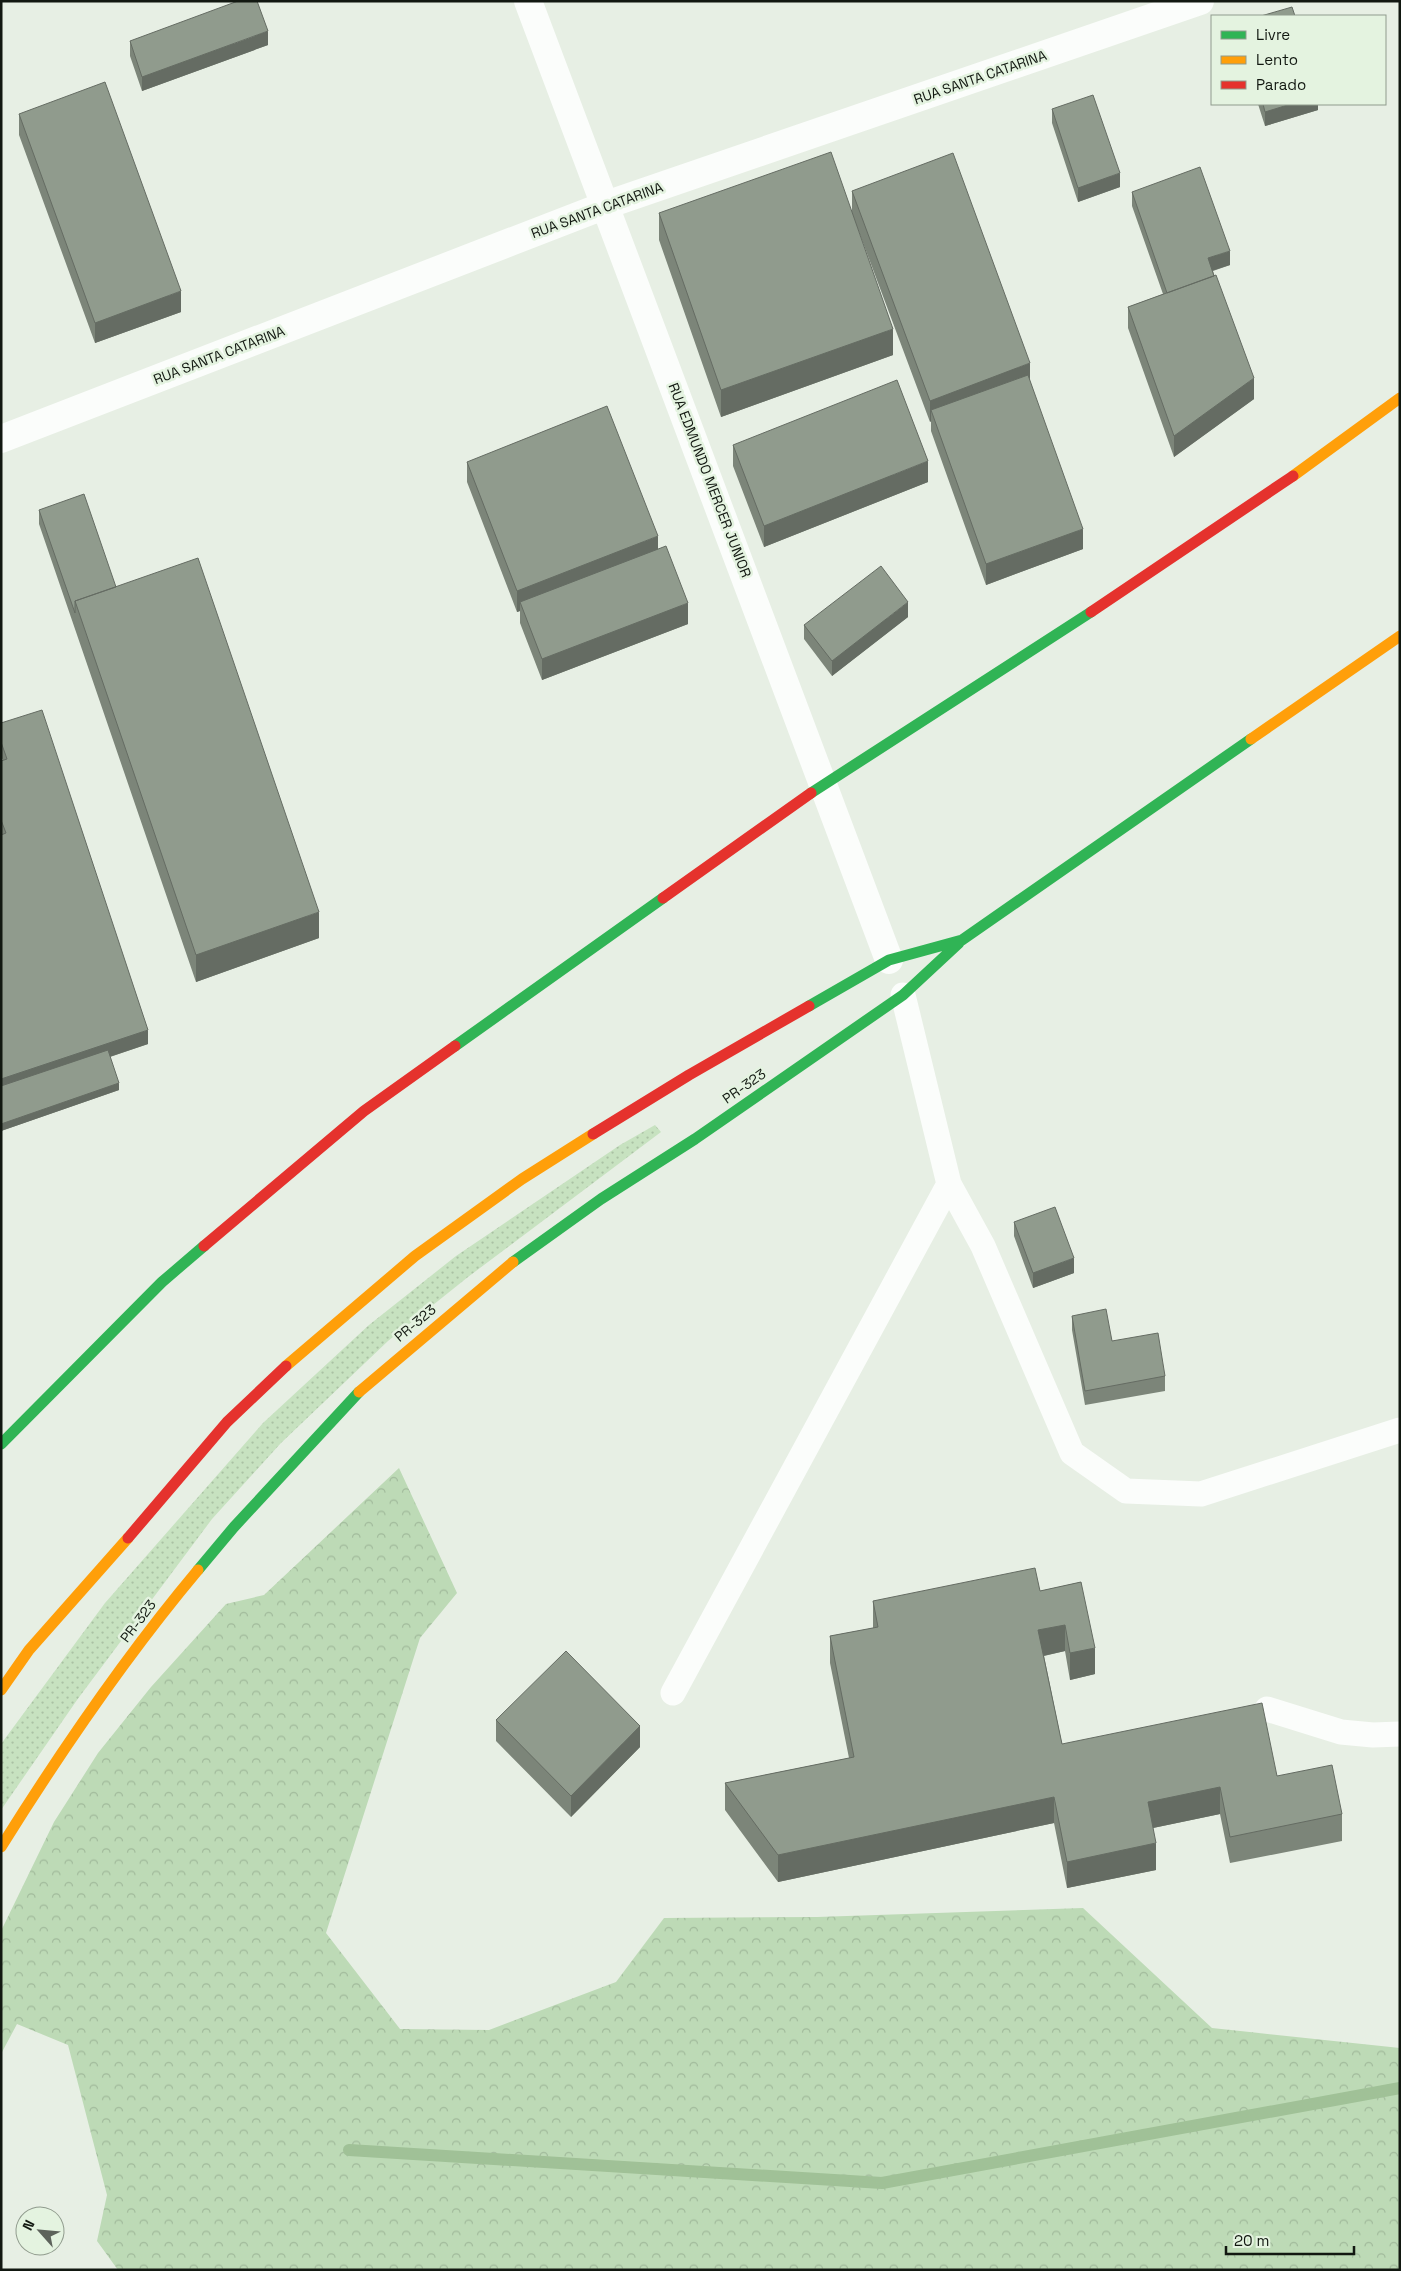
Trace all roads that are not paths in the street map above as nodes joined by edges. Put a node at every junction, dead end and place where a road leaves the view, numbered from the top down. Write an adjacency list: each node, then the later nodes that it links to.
1 (528, 1): 3 (street, RUA EDMUNDO MERCER JUNIOR)
2 (1200, 1): 3 (street, RUA SANTA CATARINA)
3 (606, 206): 5 (street, RUA SANTA CATARINA); 7 (street, RUA EDMUNDO MERCER JUNIOR)
4 (1400, 398): 7 (main road)
5 (1, 439)
6 (1400, 636): 8 (main road)
7 (824, 783): 9 (street, RUA EDMUNDO MERCER JUNIOR); 13 (main road)
8 (962, 940): 9 (main road); 10 (main road, PR-323)
9 (889, 960): 14 (main road)
10 (903, 995): 11 (lane); 18 (main road, PR-323)
11 (949, 1184): 12 (lane); 15 (lane)
12 (1400, 1430)
13 (1, 1444)
14 (1, 1690)
15 (673, 1693)
16 (1267, 1709): 17 (lane)
17 (1400, 1734)
18 (1, 1846)

